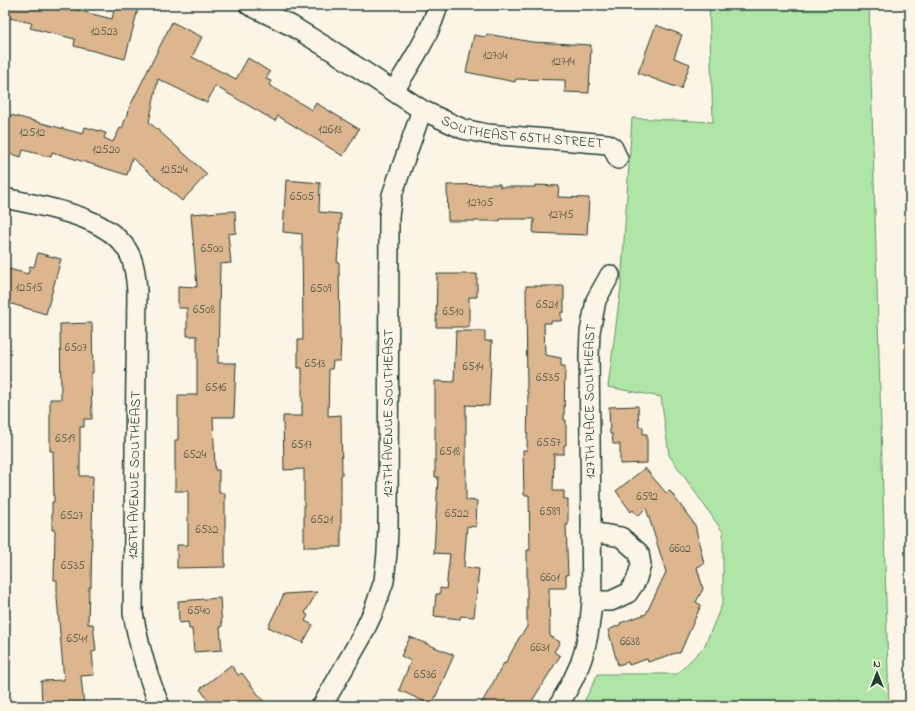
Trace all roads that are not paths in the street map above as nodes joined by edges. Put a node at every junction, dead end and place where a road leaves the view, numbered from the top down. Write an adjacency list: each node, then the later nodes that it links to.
1 (249, 5): 3 (street)
2 (438, 5): 3 (street)
3 (394, 91): 4 (street)
4 (422, 110): 5 (street, SOUTHEAST 65TH STREET); 11 (street, 127TH AVENUE SOUTHEAST)
5 (618, 159)
6 (5, 198): 10 (street, 126TH AVENUE SOUTHEAST)
7 (610, 275): 8 (street, 127TH PLACE SOUTHEAST)
8 (591, 532): 9 (street, 127TH PLACE SOUTHEAST); 9 (street)
9 (592, 601): 12 (street, 127TH PLACE SOUTHEAST)
10 (160, 706)
11 (322, 706)
12 (559, 706)

